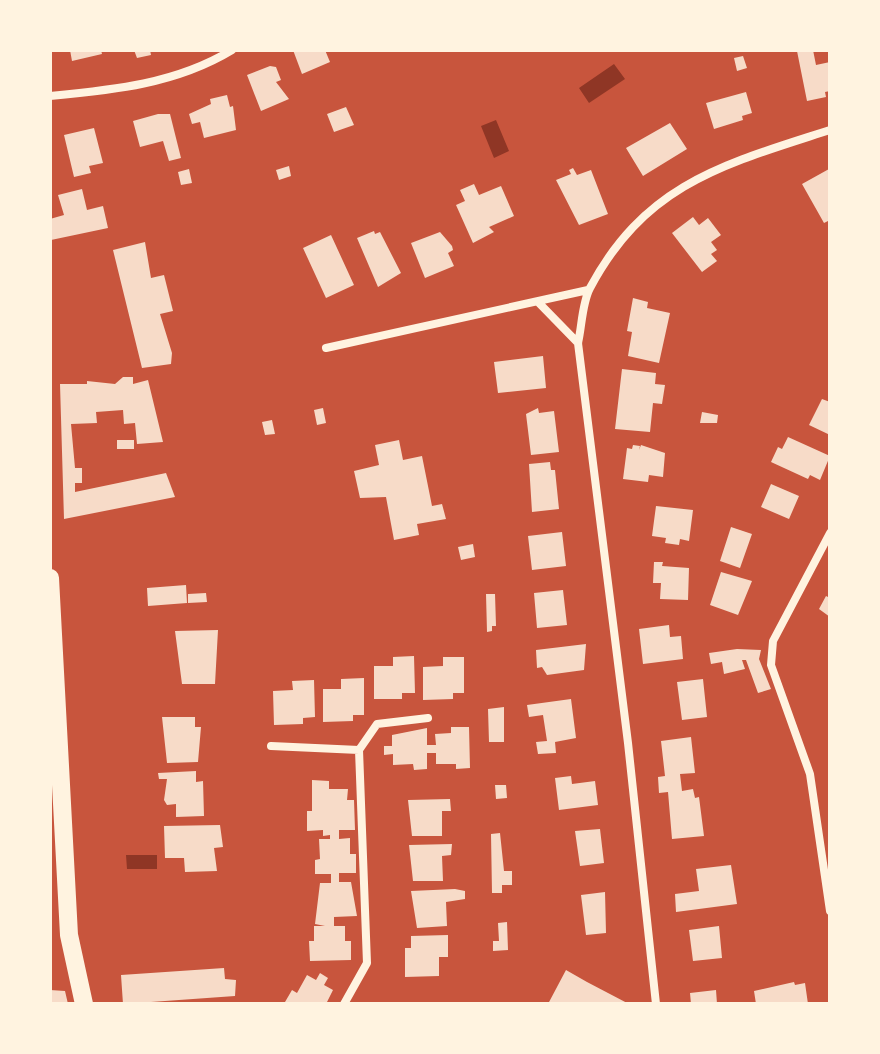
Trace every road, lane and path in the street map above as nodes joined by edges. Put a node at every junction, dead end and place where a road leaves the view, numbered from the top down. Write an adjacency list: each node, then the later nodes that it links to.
1 (232, 50): 2 (street)
2 (50, 96)
3 (830, 130): 4 (street)
4 (588, 290): 5 (street); 6 (street)
5 (538, 302): 6 (street); 7 (street)
6 (578, 343): 16 (street)
7 (326, 348)
8 (830, 533): 13 (street)
9 (50, 578): 14 (main road)
10 (428, 718): 12 (street)
11 (271, 746): 12 (street)
12 (359, 750): 15 (street)
13 (830, 911)
14 (84, 1004)
15 (344, 1004)
16 (656, 1004)

